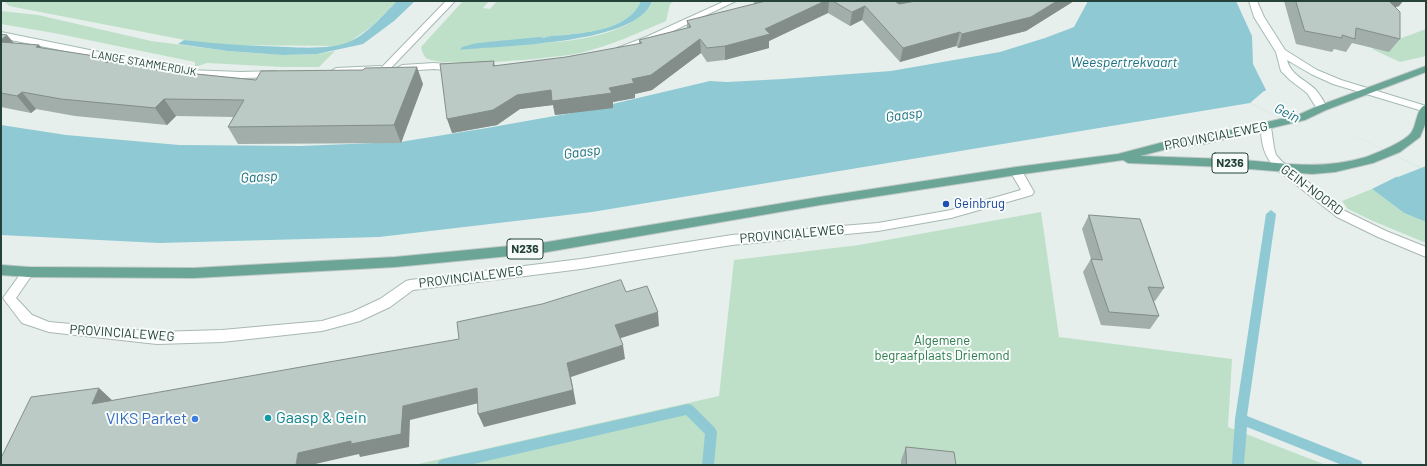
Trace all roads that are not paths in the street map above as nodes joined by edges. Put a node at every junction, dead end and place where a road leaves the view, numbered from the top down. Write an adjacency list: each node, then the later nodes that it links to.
1 (451, 1): 8 (street)
2 (732, 1): 5 (street)
3 (1253, 1): 6 (street)
4 (1, 35): 11 (street, LANGE STAMMERDIJK)
5 (613, 52)
6 (1281, 52): 12 (street); 13 (street)
7 (469, 68): 8 (street)
8 (385, 69): 10 (street)
9 (1426, 69): 12 (main road, PROVINCIALEWEG / N236)
10 (325, 72)
11 (287, 73)
12 (1368, 91): 13 (main road, PROVINCIALEWEG / N236); 14 (street)
13 (1322, 108): 15 (main road, PROVINCIALEWEG / N236)
14 (1426, 109): 17 (main road, PROVINCIALEWEG / N236)
15 (1266, 127): 16 (main road, PROVINCIALEWEG / N236); 17 (street, GEIN-NOORD)
16 (1118, 158): 17 (main road, PROVINCIALEWEG / N236); 18 (main road, PROVINCIALEWEG / N236)
17 (1280, 166): 19 (street, GEIN-NOORD)
18 (1016, 171): 21 (main road, PROVINCIALEWEG / N236); 21 (street, PROVINCIALEWEG)
19 (1426, 252)
20 (1, 270): 21 (main road, PROVINCIALEWEG / N236)
21 (28, 272)

